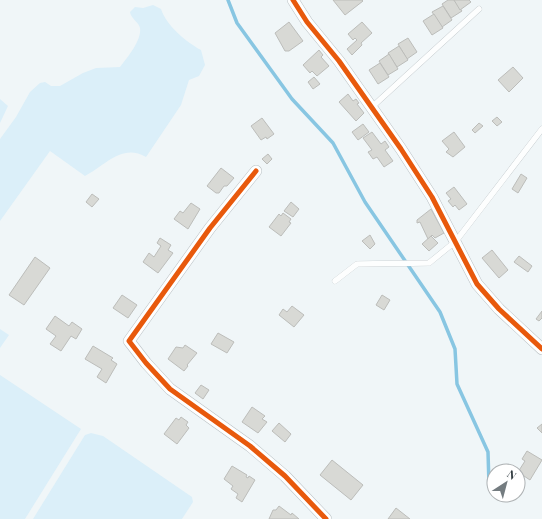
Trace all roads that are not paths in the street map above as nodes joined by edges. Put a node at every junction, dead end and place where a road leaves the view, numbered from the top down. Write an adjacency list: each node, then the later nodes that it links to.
1 (293, 0): 3 (street)
2 (479, 9): 3 (lane)
3 (372, 107): 6 (street)
4 (542, 129): 6 (lane)
5 (256, 171): 9 (street)
6 (456, 241): 7 (lane); 8 (street)
7 (335, 281)
8 (542, 349)
9 (326, 519)

